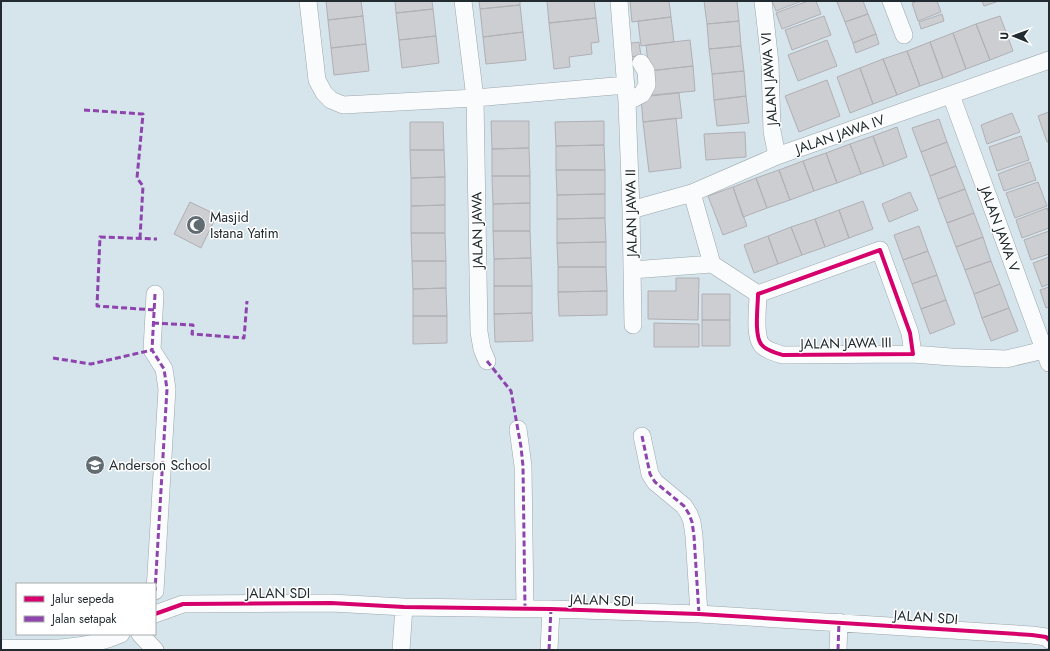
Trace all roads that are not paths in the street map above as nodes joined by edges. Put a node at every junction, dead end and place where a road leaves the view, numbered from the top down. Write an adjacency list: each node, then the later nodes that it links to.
1 (308, 1): 11 (street)
2 (463, 1): 11 (street, JALAN JAWA)
3 (619, 1): 9 (street, JALAN JAWA II)
4 (762, 1): 13 (street, JALAN JAWA VI)
5 (891, 1): 6 (street)
6 (904, 35)
7 (1049, 60): 10 (street, JALAN JAWA IV)
8 (641, 63): 12 (street)
9 (626, 85): 11 (street); 12 (street, JALAN JAWA II)
10 (951, 96): 13 (street, JALAN JAWA IV); 22 (street, JALAN JAWA V)
11 (475, 98): 23 (street, JALAN JAWA)
12 (627, 102): 15 (street, JALAN JAWA II)
13 (777, 156): 14 (street, JALAN JAWA IV)
14 (692, 193): 15 (street, JALAN JAWA IV); 16 (street)
15 (632, 210): 17 (street, JALAN JAWA II)
16 (712, 264): 17 (street); 19 (street)
17 (632, 270): 20 (street, JALAN JAWA II)
18 (155, 294): 26 (street)
19 (758, 294): 21 (street, JALAN JAWA III); 21 (street, JALAN JAWA III)
20 (632, 325)
21 (913, 354): 22 (street)
22 (1047, 356)
23 (487, 361)
24 (518, 429): 28 (street)
25 (642, 436): 31 (street)
26 (155, 583)
27 (404, 607): 28 (street, JALAN SDI); 30 (street, JALAN SDI); 39 (street)
28 (525, 609): 29 (street, JALAN SDI)
29 (551, 609): 31 (street, JALAN SDI); 40 (street)
30 (156, 614)
31 (699, 614): 32 (street, JALAN SDI)
32 (839, 622): 35 (street, JALAN SDI); 41 (street)
33 (119, 635): 37 (street)
34 (141, 635): 38 (street)
35 (1049, 640)
36 (1, 648): 37 (street)
37 (48, 649)
38 (155, 650)
39 (401, 650)
40 (549, 650)
41 (838, 650)

